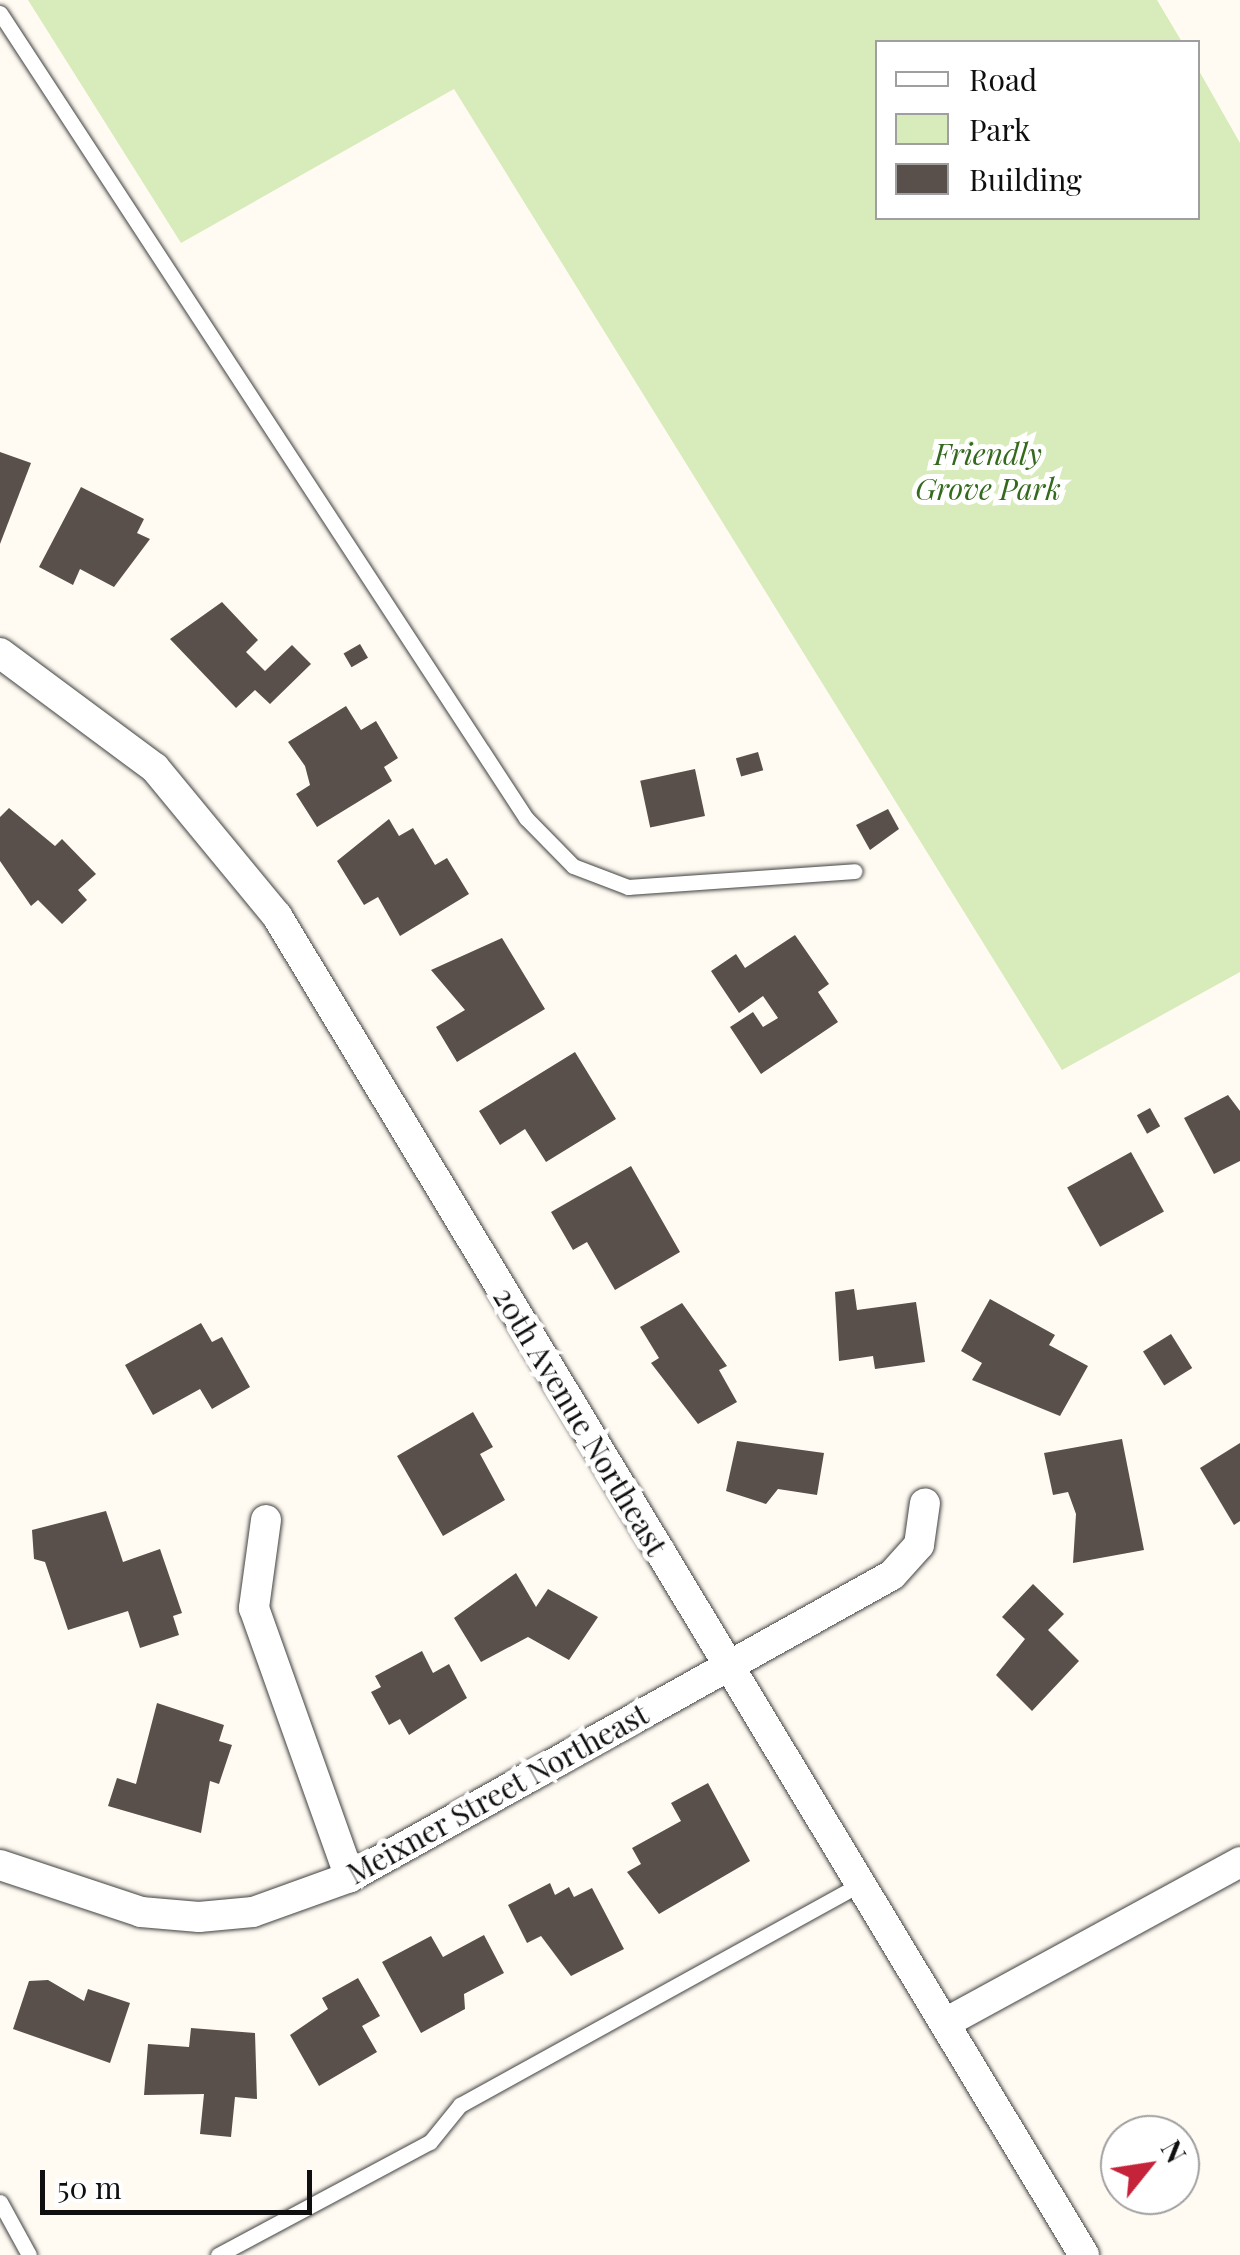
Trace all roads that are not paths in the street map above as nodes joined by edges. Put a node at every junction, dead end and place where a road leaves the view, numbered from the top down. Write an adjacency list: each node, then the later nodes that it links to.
1 (0, 13): 3 (lane)
2 (0, 653): 6 (street, 20th Avenue Northeast)
3 (854, 871)
4 (925, 1503): 6 (street, Meixner Street Northeast)
5 (266, 1520): 9 (street)
6 (728, 1666): 9 (street, Meixner Street Northeast); 10 (street, 20th Avenue Northeast)
7 (1240, 1862): 11 (street)
8 (0, 1865): 9 (street, Meixner Street Northeast)
9 (350, 1877)
10 (862, 1883): 11 (street, 20th Avenue Northeast); 14 (lane)
11 (947, 2022): 15 (street, 20th Avenue Northeast)
12 (0, 2202): 13 (lane)
13 (29, 2255)
14 (218, 2255)
15 (1084, 2255)

